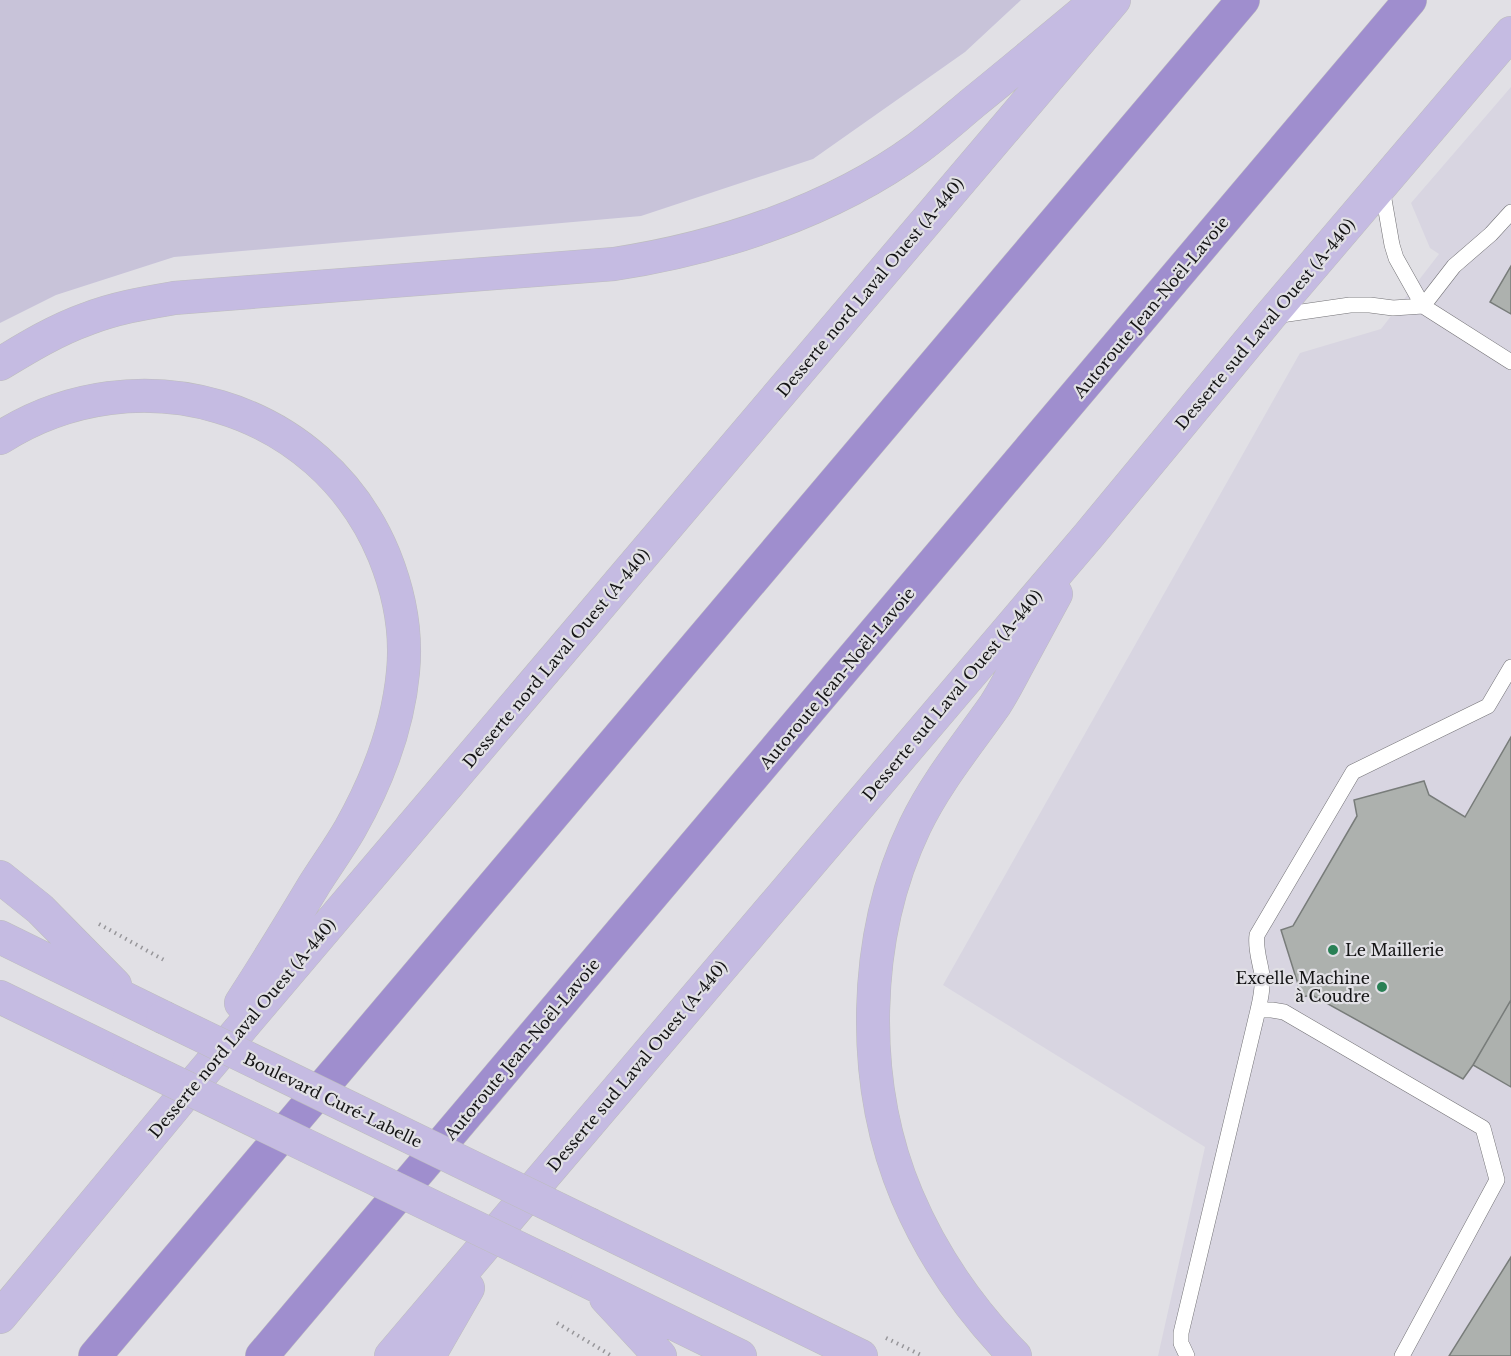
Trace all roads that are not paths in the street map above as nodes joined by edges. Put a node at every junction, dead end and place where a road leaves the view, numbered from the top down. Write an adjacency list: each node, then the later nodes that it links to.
1 (1098, 0): 11 (main road)
2 (1114, 0): 20 (main road, Desserte nord Laval Ouest (A-440))
3 (1243, 0): 24 (highway)
4 (1410, 0): 25 (highway, Autoroute Jean-Noël-Lavoie)
5 (1511, 33): 6 (main road, Desserte sud Laval Ouest (A-440))
6 (1381, 186): 8 (lane); 9 (main road, Desserte sud Laval Ouest (A-440))
7 (1511, 212): 8 (lane)
8 (1423, 306): 9 (lane); 10 (lane)
9 (1270, 316): 13 (main road, Desserte sud Laval Ouest (A-440))
10 (1511, 362)
11 (0, 364)
12 (0, 438): 20 (main road)
13 (1089, 535): 21 (main road, Desserte sud Laval Ouest (A-440)); 31 (main road)
14 (1511, 667): 19 (lane)
15 (0, 877): 18 (main road)
16 (0, 937): 18 (main road, Boulevard Curé-Labelle)
17 (0, 997): 22 (main road, bridge)
18 (130, 1001): 30 (main road, Boulevard Curé-Labelle, bridge)
19 (1258, 1010): 32 (lane); 33 (lane)
20 (185, 1094): 23 (main road, Desserte nord Laval Ouest (A-440))
21 (509, 1216): 26 (main road, Desserte sud Laval Ouest (A-440)); 27 (main road)
22 (593, 1284): 28 (main road); 29 (main road)
23 (0, 1317)
24 (95, 1356)
25 (262, 1356)
26 (391, 1356)
27 (429, 1356)
28 (660, 1356)
29 (740, 1356)
30 (861, 1356)
31 (1015, 1356)
32 (1187, 1356)
33 (1402, 1356)

